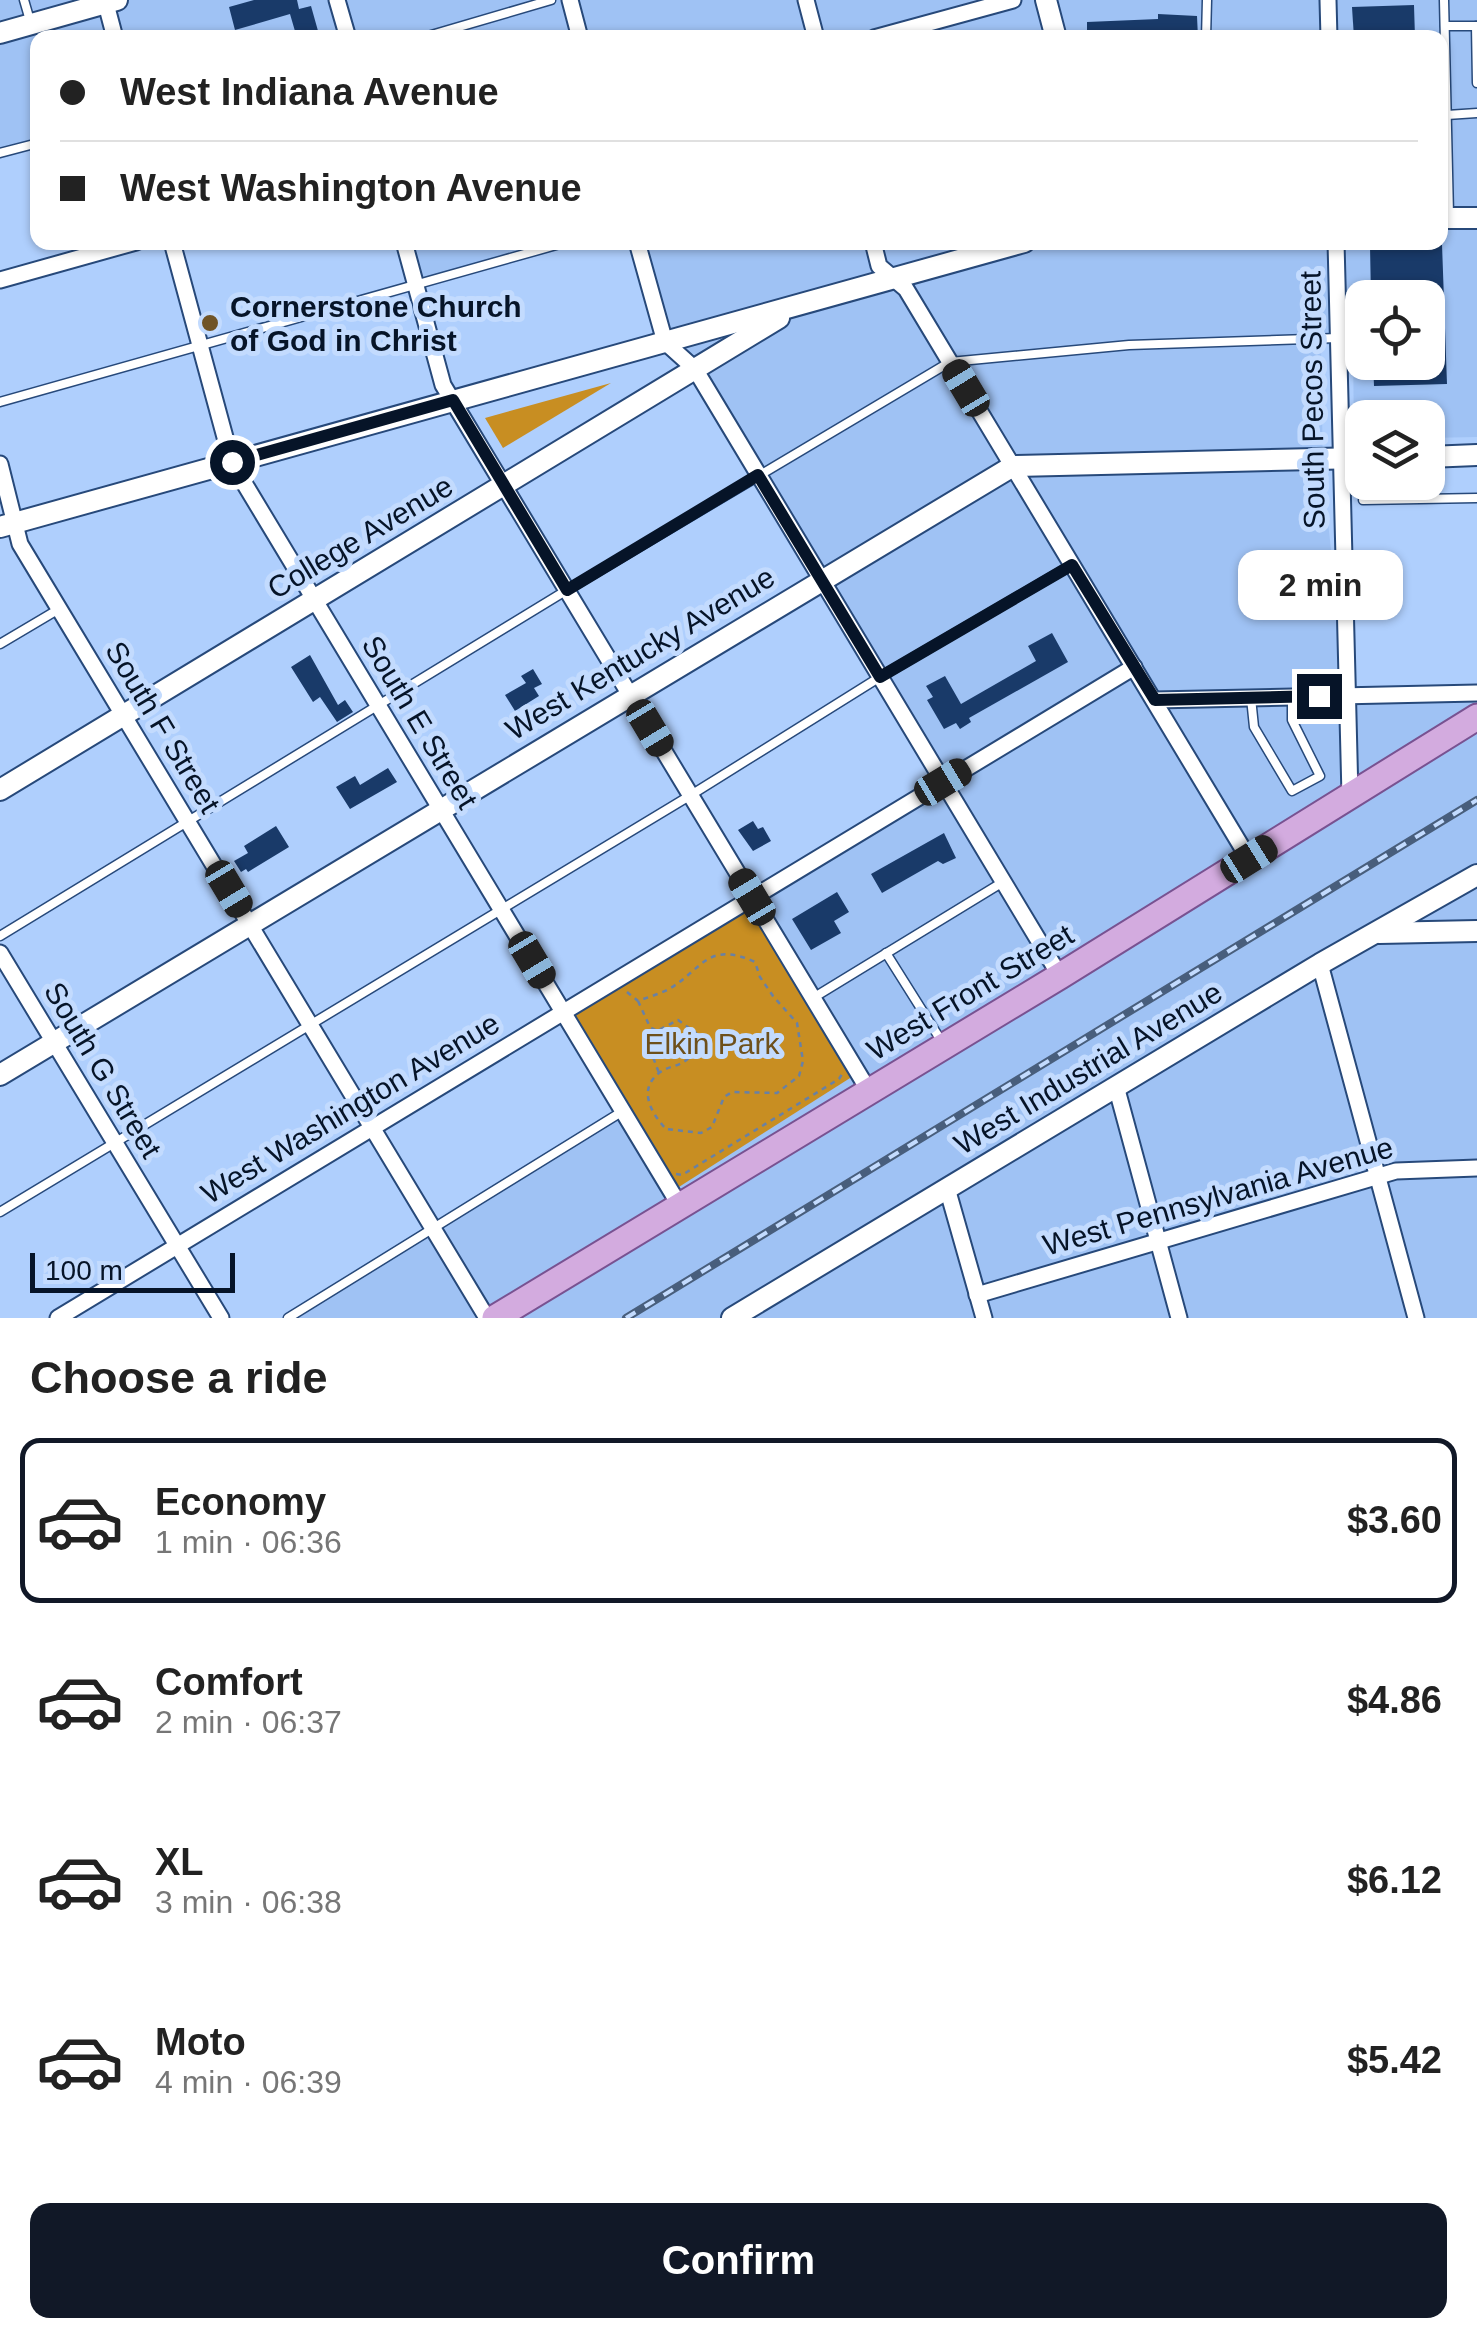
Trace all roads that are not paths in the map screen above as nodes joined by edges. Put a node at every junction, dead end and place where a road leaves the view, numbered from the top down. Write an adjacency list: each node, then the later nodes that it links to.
1 (24, 0): 12 (lane)
2 (338, 0): 16 (street)
3 (551, 0): 17 (lane)
4 (570, 0): 18 (street)
5 (806, 0): 19 (street)
6 (1013, 0): 20 (street)
7 (1046, 0): 21 (street)
8 (1206, 0): 22 (lane)
9 (1328, 0): 23 (street)
10 (1444, 0): 13 (lane)
11 (109, 1): 12 (street); 15 (street)
12 (31, 24): 25 (street)
13 (1445, 26): 14 (lane); 24 (lane)
14 (1476, 26): 26 (lane)
15 (114, 30)
16 (346, 30)
17 (449, 30)
18 (578, 30)
19 (814, 30)
20 (903, 30)
21 (1054, 30)
22 (1206, 30)
23 (1329, 30)
24 (1445, 30)
25 (0, 32)
26 (1477, 83)
27 (1448, 114): 28 (lane)
28 (1477, 114)
29 (30, 145): 30 (lane)
30 (0, 153)
31 (1448, 218): 32 (street)
32 (1477, 218)
33 (107, 250): 42 (street)
34 (174, 250): 47 (street, South E Street)
35 (406, 250): 43 (street)
36 (540, 250): 43 (lane)
37 (639, 250): 46 (street)
38 (875, 250): 41 (street)
39 (995, 250): 41 (street)
40 (1336, 250): 45 (street, South Pecos Street)
41 (891, 279): 44 (street); 48 (street)
42 (0, 280)
43 (416, 285): 47 (lane); 50 (street)
44 (802, 304): 46 (street); 49 (street, College Avenue)
45 (1338, 338): 48 (lane); 54 (street, South Pecos Street)
46 (665, 342): 49 (street); 50 (street)
47 (200, 346): 51 (lane); 56 (street, South E Street)
48 (950, 362): 58 (street); 59 (lane)
49 (694, 369): 59 (street); 60 (street, College Avenue)
50 (453, 400): 56 (street); 60 (street)
51 (0, 402)
52 (1477, 455): 53 (street)
53 (1445, 456)
54 (1341, 459): 55 (street, West Kentucky Avenue); 58 (street, West Kentucky Avenue); 74 (street, South Pecos Street)
55 (1345, 459)
56 (232, 462): 63 (street); 67 (street, South E Street)
57 (0, 464): 63 (street, South F Street)
58 (1012, 466): 64 (street); 65 (street, West Kentucky Avenue)
59 (758, 475): 65 (street); 66 (lane)
60 (504, 484): 66 (street); 67 (street, College Avenue)
61 (1477, 498): 62 (lane)
62 (1445, 499)
63 (8, 525): 68 (street, South F Street)
64 (1072, 565): 70 (street); 71 (lane)
65 (820, 579): 71 (street); 73 (street, West Kentucky Avenue)
66 (567, 590): 73 (street); 78 (lane)
67 (314, 599): 78 (street, South E Street); 79 (street, College Avenue)
68 (59, 609): 69 (lane); 79 (street, South F Street)
69 (0, 644)
70 (1134, 667): 77 (street); 81 (street, West Washington Avenue)
71 (880, 677): 81 (street); 83 (lane)
72 (1477, 693): 74 (street)
73 (630, 694): 83 (street); 85 (street, West Kentucky Avenue)
74 (1347, 696): 75 (street); 84 (street, South Pecos Street)
75 (1292, 697): 76 (street); 76 (lane)
76 (1251, 698): 77 (street)
77 (1155, 700): 87 (street)
78 (378, 704): 85 (street, South E Street); 86 (lane)
79 (124, 715): 82 (street, College Avenue); 86 (street, South F Street)
80 (1477, 718): 84 (main road, West Front Street)
81 (943, 782): 89 (street); 90 (street, West Washington Avenue)
82 (0, 790)
83 (691, 796): 90 (street); 91 (lane)
84 (1350, 796): 87 (main road, West Front Street)
85 (440, 808): 91 (street, South E Street); 92 (street, West Kentucky Avenue)
86 (187, 820): 92 (street, South F Street); 95 (lane)
87 (1249, 859): 99 (main road, West Front Street)
88 (1477, 875): 94 (street, West Industrial Avenue)
89 (1003, 882): 97 (lane); 99 (street)
90 (752, 897): 100 (street); 101 (street, West Washington Avenue)
91 (501, 909): 101 (street, South E Street); 102 (lane)
92 (250, 923): 102 (street, South F Street); 103 (street, West Kentucky Avenue)
93 (1477, 931): 94 (street)
94 (1372, 934): 98 (street, West Industrial Avenue)
95 (0, 936)
96 (0, 952): 103 (street, South G Street)
97 (886, 953): 100 (lane); 104 (lane)
98 (1320, 964): 106 (street, West Industrial Avenue); 112 (street)
99 (1060, 976): 104 (main road, West Front Street)
100 (813, 998): 107 (street)
101 (563, 1012): 108 (street, South E Street); 109 (street, West Washington Avenue)
102 (310, 1024): 109 (street, South F Street); 110 (lane)
103 (54, 1042): 105 (street, West Kentucky Avenue); 110 (street, South G Street)
104 (944, 1046): 107 (main road, West Front Street)
105 (0, 1075)
106 (1116, 1086): 113 (street, West Industrial Avenue); 117 (street)
107 (869, 1091): 114 (main road, West Front Street)
108 (623, 1111): 114 (street, South E Street); 116 (lane)
109 (372, 1127): 116 (street, South F Street); 118 (street, West Washington Avenue)
110 (115, 1143): 115 (lane); 118 (street, South G Street)
111 (1477, 1168): 112 (street, West Pennsylvania Avenue)
112 (1378, 1176): 117 (street, West Pennsylvania Avenue); 128 (street)
113 (948, 1188): 119 (street); 125 (street, West Industrial Avenue)
114 (680, 1206): 124 (main road, West Front Street)
115 (0, 1212)
116 (433, 1229): 122 (lane); 123 (street, South F Street)
117 (1158, 1239): 119 (street, West Pennsylvania Avenue); 127 (street)
118 (177, 1246): 120 (street, West Washington Avenue); 121 (street, South G Street)
119 (977, 1294): 126 (street)
120 (58, 1318)
121 (221, 1318)
122 (288, 1318)
123 (487, 1318)
124 (494, 1318)
125 (732, 1318)
126 (984, 1318)
127 (1179, 1318)
128 (1416, 1318)

